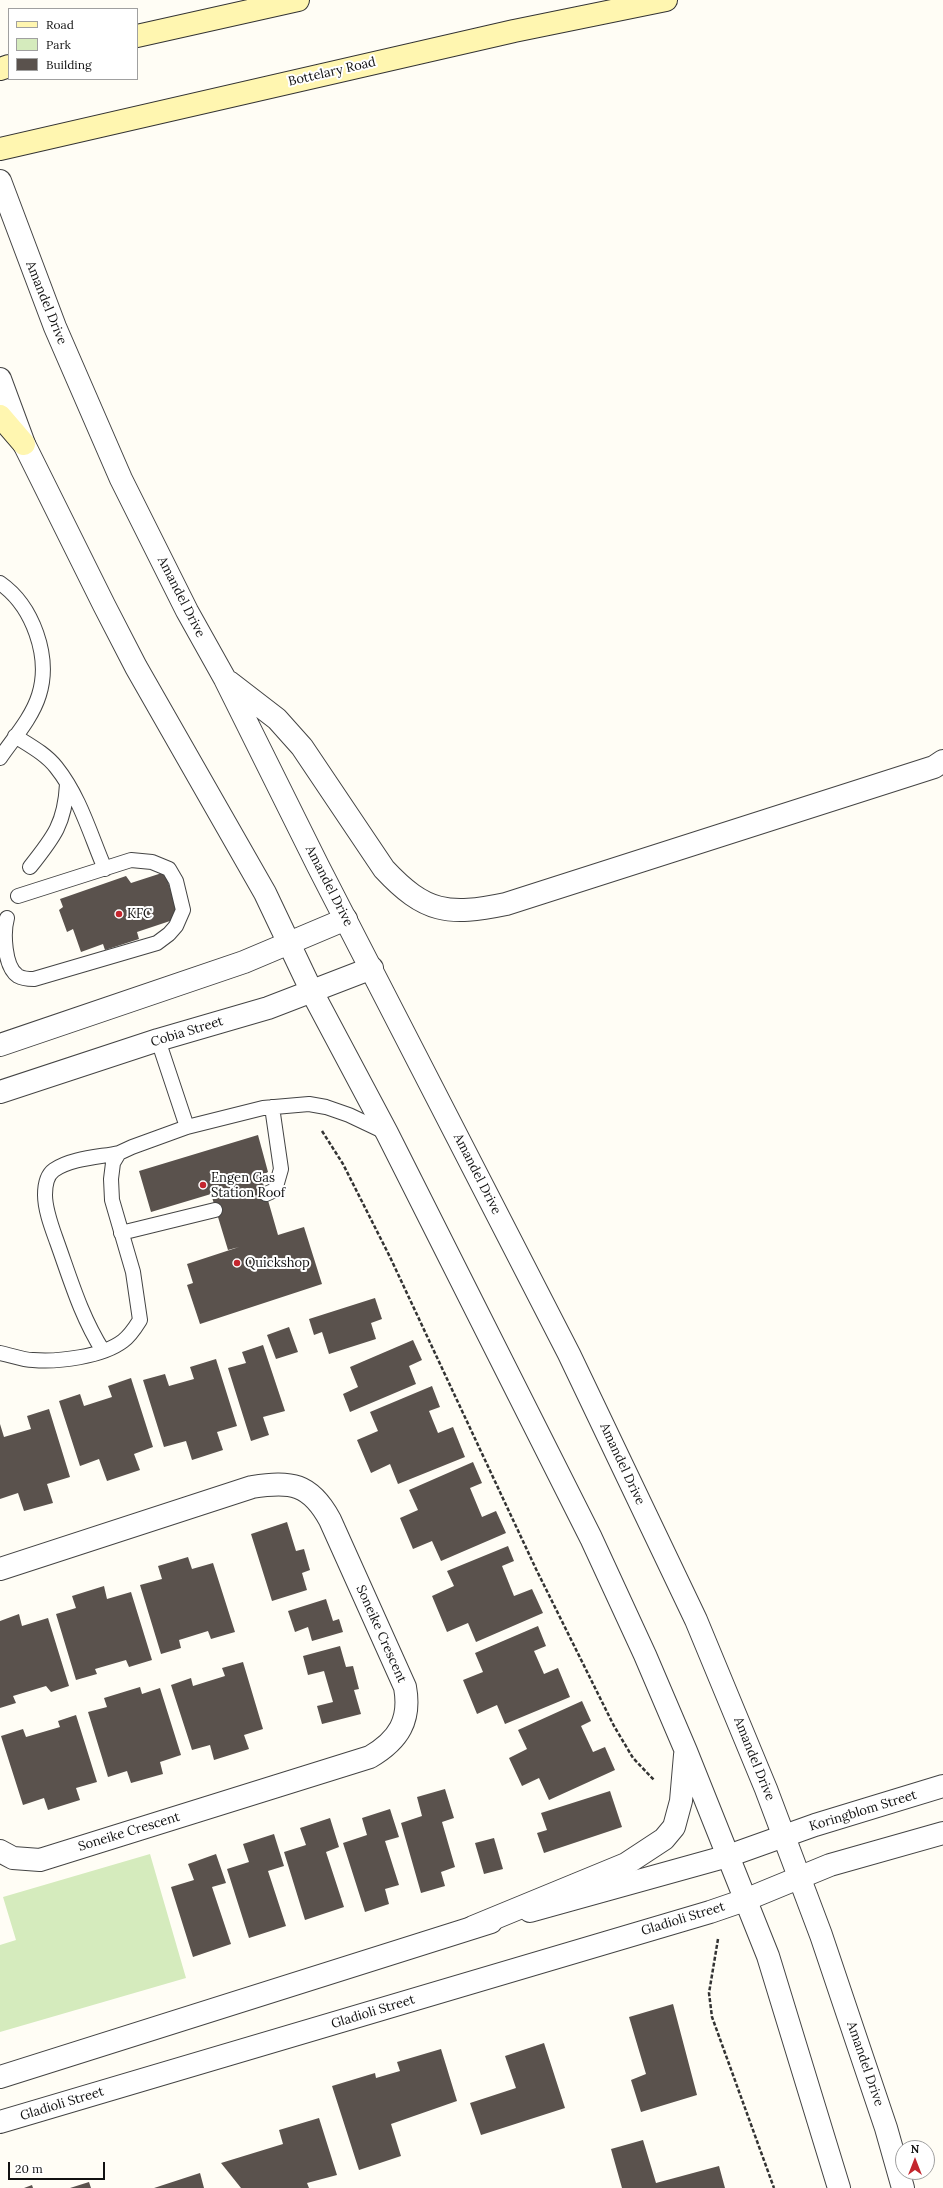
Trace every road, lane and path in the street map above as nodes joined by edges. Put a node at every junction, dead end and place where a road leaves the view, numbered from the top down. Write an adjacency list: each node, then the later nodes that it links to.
1 (298, 0): 3 (main road)
2 (666, 0): 4 (main road, Bottelary Road)
3 (138, 36)
4 (0, 149)
5 (0, 182): 10 (street, Amandel Drive)
6 (0, 379): 8 (street)
7 (0, 416): 8 (main road)
8 (24, 444): 20 (street)
9 (0, 583): 11 (lane)
10 (225, 679): 13 (street); 19 (street, Amandel Drive)
11 (15, 736): 12 (lane); 14 (lane)
12 (0, 758)
13 (943, 761)
14 (66, 784): 15 (lane); 16 (lane)
15 (30, 867)
16 (105, 868): 17 (lane); 18 (lane)
17 (18, 896)
18 (7, 918)
19 (346, 919): 20 (street); 21 (street, Amandel Drive)
20 (290, 944): 22 (street); 24 (street)
21 (372, 968): 22 (street, Cobia Street); 41 (street, Amandel Drive)
22 (312, 992): 23 (street, Cobia Street); 29 (street)
23 (158, 1040): 25 (street, Cobia Street); 27 (lane)
24 (0, 1045)
25 (0, 1092)
26 (272, 1107): 27 (lane); 29 (lane); 31 (lane)
27 (187, 1127): 30 (lane)
28 (322, 1130): 38 (path)
29 (387, 1133): 37 (street)
30 (119, 1153): 33 (lane); 34 (lane)
31 (266, 1194)
32 (215, 1210): 33 (lane)
33 (121, 1233): 34 (lane)
34 (103, 1351): 35 (lane)
35 (0, 1353)
36 (0, 1569): 42 (street, Soneike Crescent)
37 (686, 1751): 43 (street); 46 (street)
38 (656, 1782)
39 (943, 1786): 41 (street, Koringblom Street)
40 (943, 1833): 44 (street)
41 (784, 1836): 43 (street, Koringblom Street); 44 (street, Amandel Drive)
42 (0, 1851)
43 (728, 1856): 45 (street); 46 (street)
44 (799, 1877): 45 (street, Gladioli Street); 52 (street, Amandel Drive)
45 (745, 1900): 49 (street, Gladioli Street); 51 (street)
46 (473, 1927): 48 (street)
47 (719, 1941): 50 (path)
48 (0, 2077)
49 (0, 2122)
50 (774, 2188)
51 (839, 2188)
52 (903, 2188)

